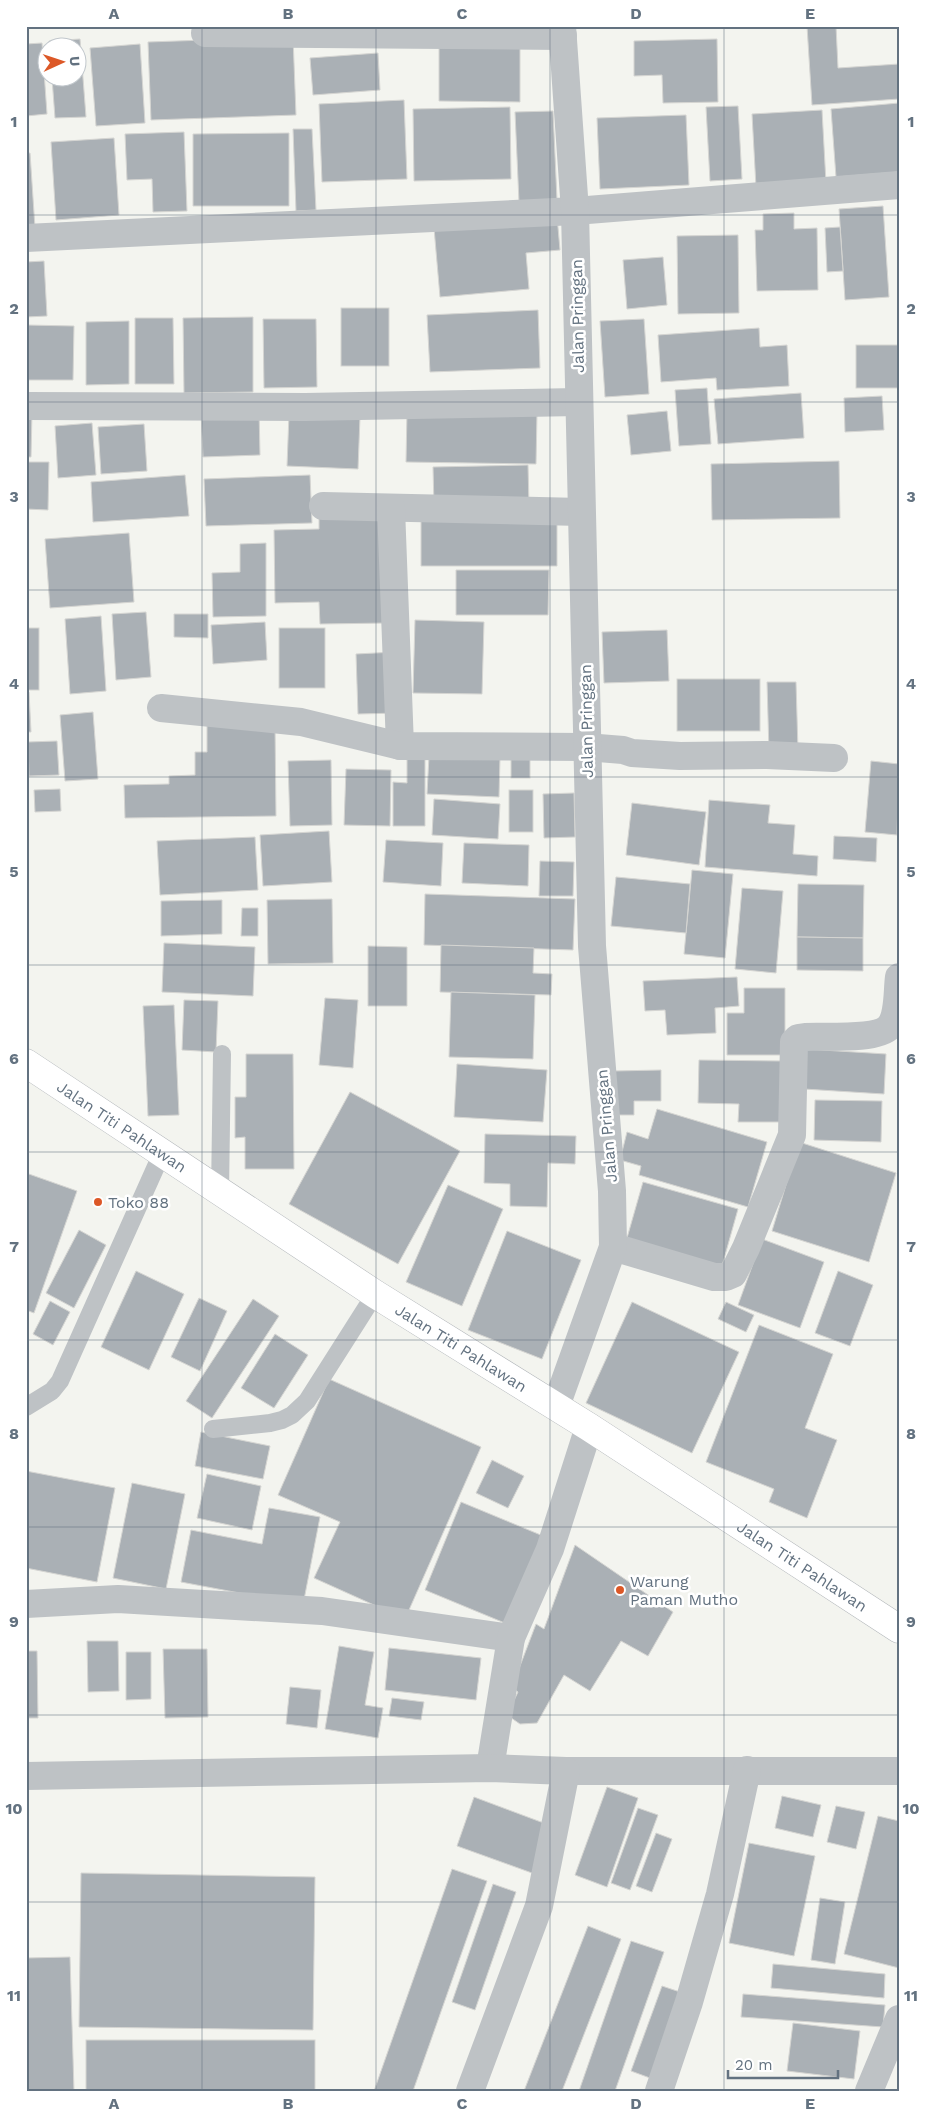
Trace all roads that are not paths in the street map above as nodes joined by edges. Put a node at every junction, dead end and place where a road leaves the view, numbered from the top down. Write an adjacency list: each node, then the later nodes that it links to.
1 (562, 31): 2 (street); 4 (street, Jalan Pringgan)
2 (205, 33)
3 (899, 185): 4 (street)
4 (576, 211): 5 (street); 6 (street, Jalan Pringgan)
5 (26, 238)
6 (579, 402): 7 (street); 10 (street, Jalan Pringgan)
7 (26, 406)
8 (323, 506): 9 (street)
9 (390, 508): 10 (street); 12 (street)
10 (581, 512): 13 (street, Jalan Pringgan)
11 (161, 708): 12 (street)
12 (400, 746): 13 (street)
13 (586, 747): 14 (street); 20 (street, Jalan Pringgan)
14 (834, 758)
15 (899, 977): 20 (street)
16 (222, 1054): 19 (lane)
17 (26, 1063): 18 (main road, Jalan Titi Pahlawan)
18 (162, 1153): 19 (main road, Jalan Titi Pahlawan); 23 (lane)
19 (220, 1192): 21 (main road, Jalan Titi Pahlawan)
20 (613, 1248): 22 (street, Jalan Pringgan)
21 (375, 1294): 22 (main road, Jalan Titi Pahlawan); 25 (lane)
22 (556, 1406): 24 (main road, Jalan Titi Pahlawan)
23 (26, 1407)
24 (589, 1427): 27 (main road, Jalan Titi Pahlawan); 28 (street)
25 (213, 1429)
26 (26, 1604): 28 (street)
27 (899, 1629)
28 (511, 1638): 29 (street)
29 (490, 1768): 31 (street); 33 (street)
30 (747, 1770): 31 (street); 32 (street); 36 (street)
31 (566, 1771): 35 (street)
32 (899, 1771)
33 (26, 1776)
34 (899, 2019): 37 (street)
35 (470, 2091)
36 (659, 2091)
37 (869, 2091)

